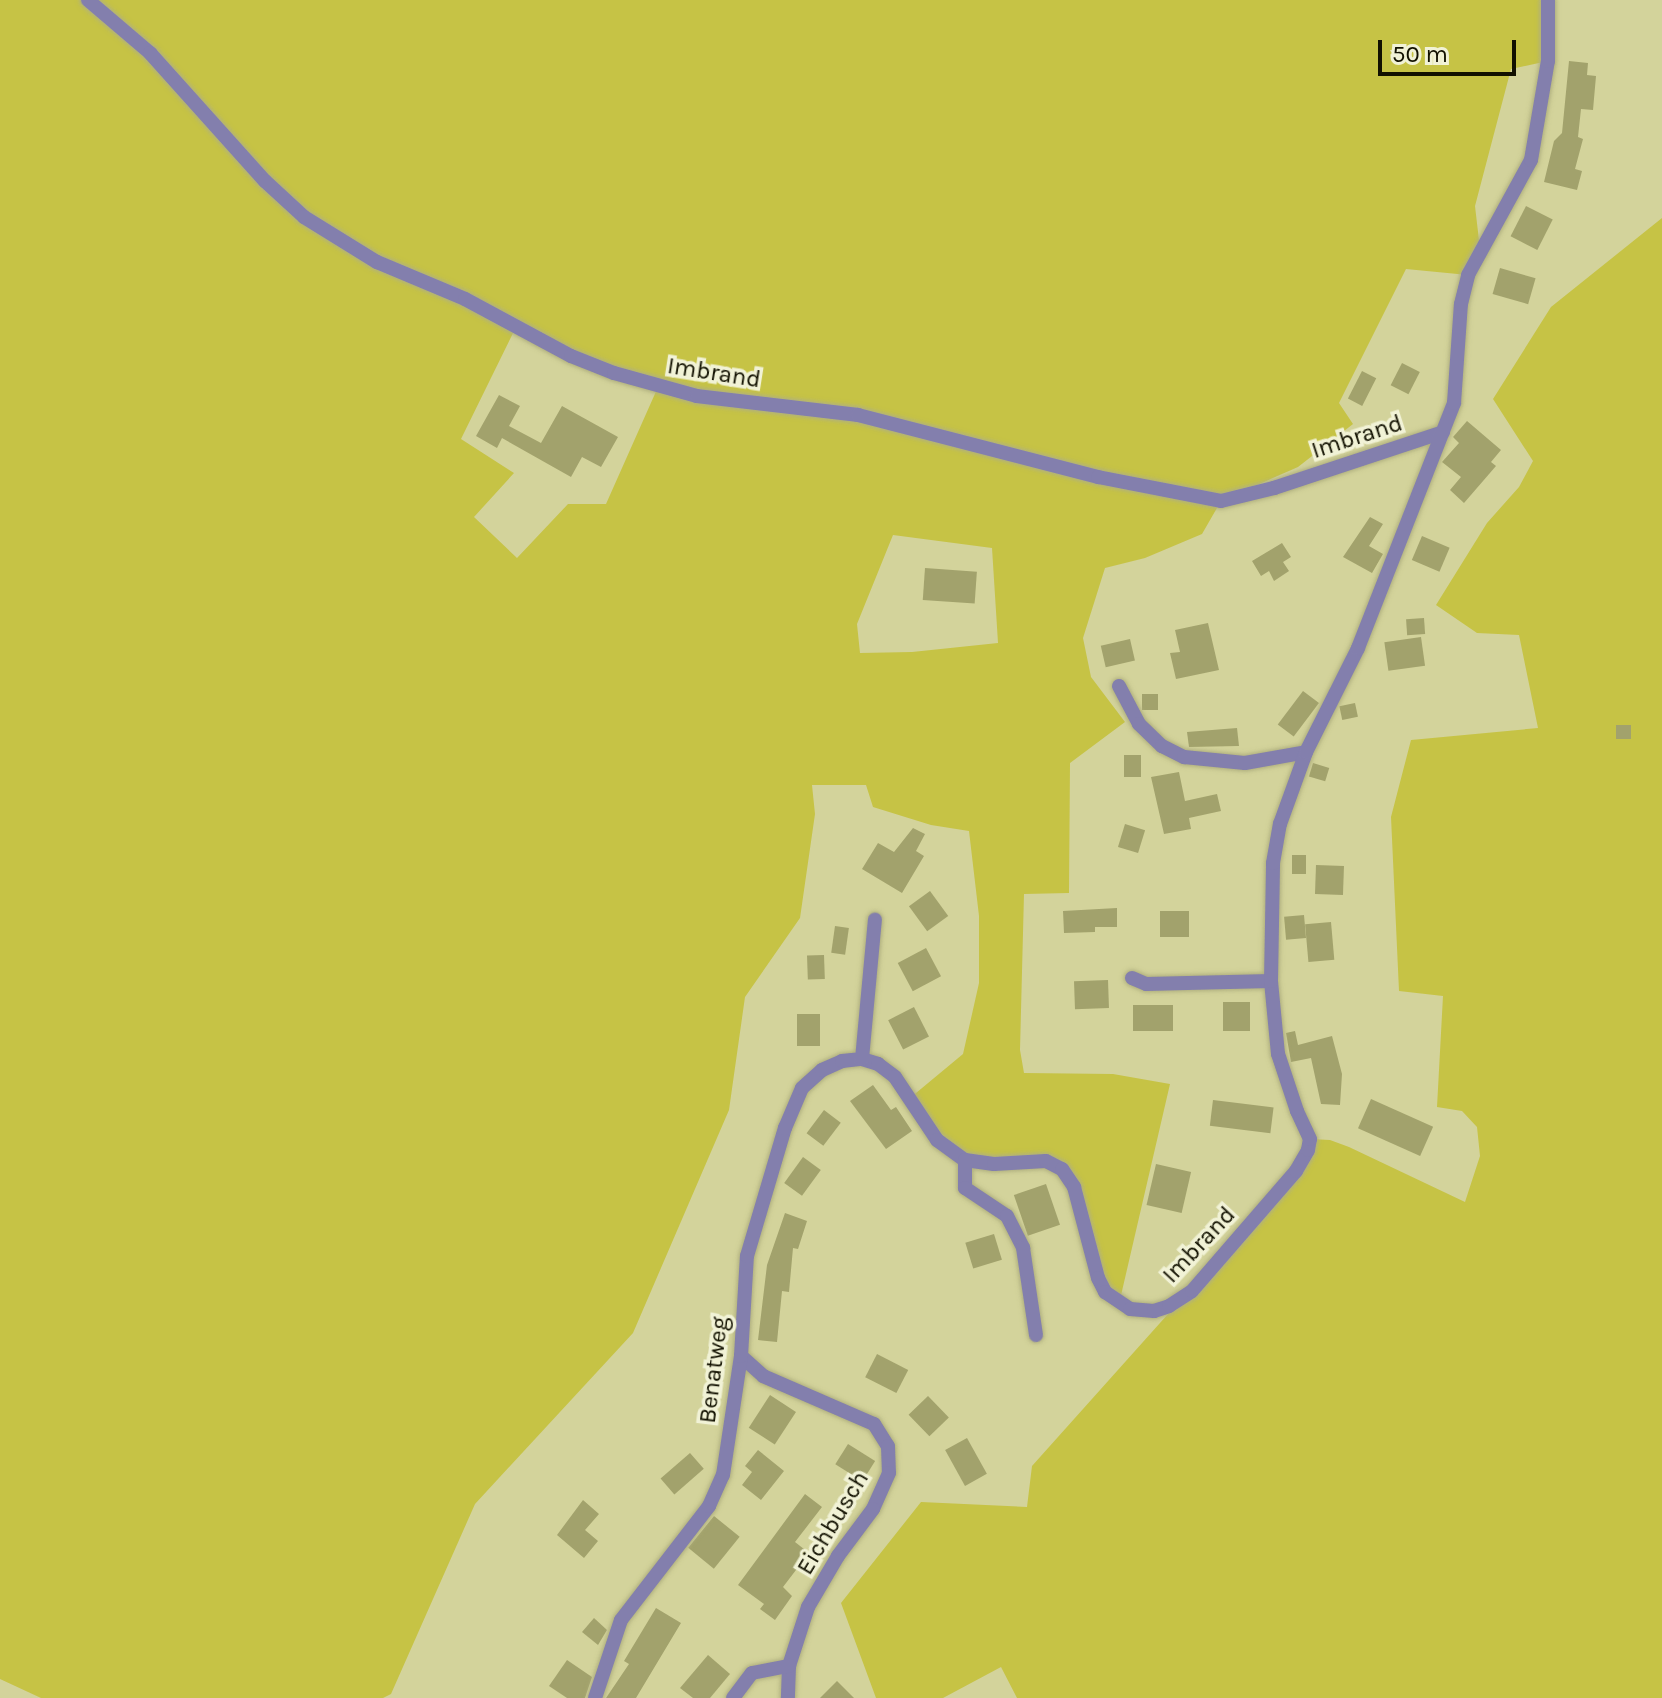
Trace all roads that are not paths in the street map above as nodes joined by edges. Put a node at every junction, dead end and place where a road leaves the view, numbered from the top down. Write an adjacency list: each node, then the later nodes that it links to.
1 (88, 0): 3 (street, Imbrand)
2 (1548, 0): 3 (street, Imbrand)
3 (1443, 432): 5 (street, Imbrand)
4 (1119, 686): 5 (street)
5 (1306, 752): 8 (street, Imbrand)
6 (875, 920): 9 (street)
7 (1132, 978): 8 (street)
8 (1271, 981): 10 (street, Imbrand)
9 (862, 1059): 10 (street); 12 (street, Benatweg)
10 (965, 1160): 11 (street)
11 (1036, 1335)
12 (741, 1356): 13 (street, Eichbusch); 14 (street, Benatweg)
13 (789, 1666): 15 (street); 16 (street, Eichbusch)
14 (595, 1698)
15 (733, 1698)
16 (788, 1698)

